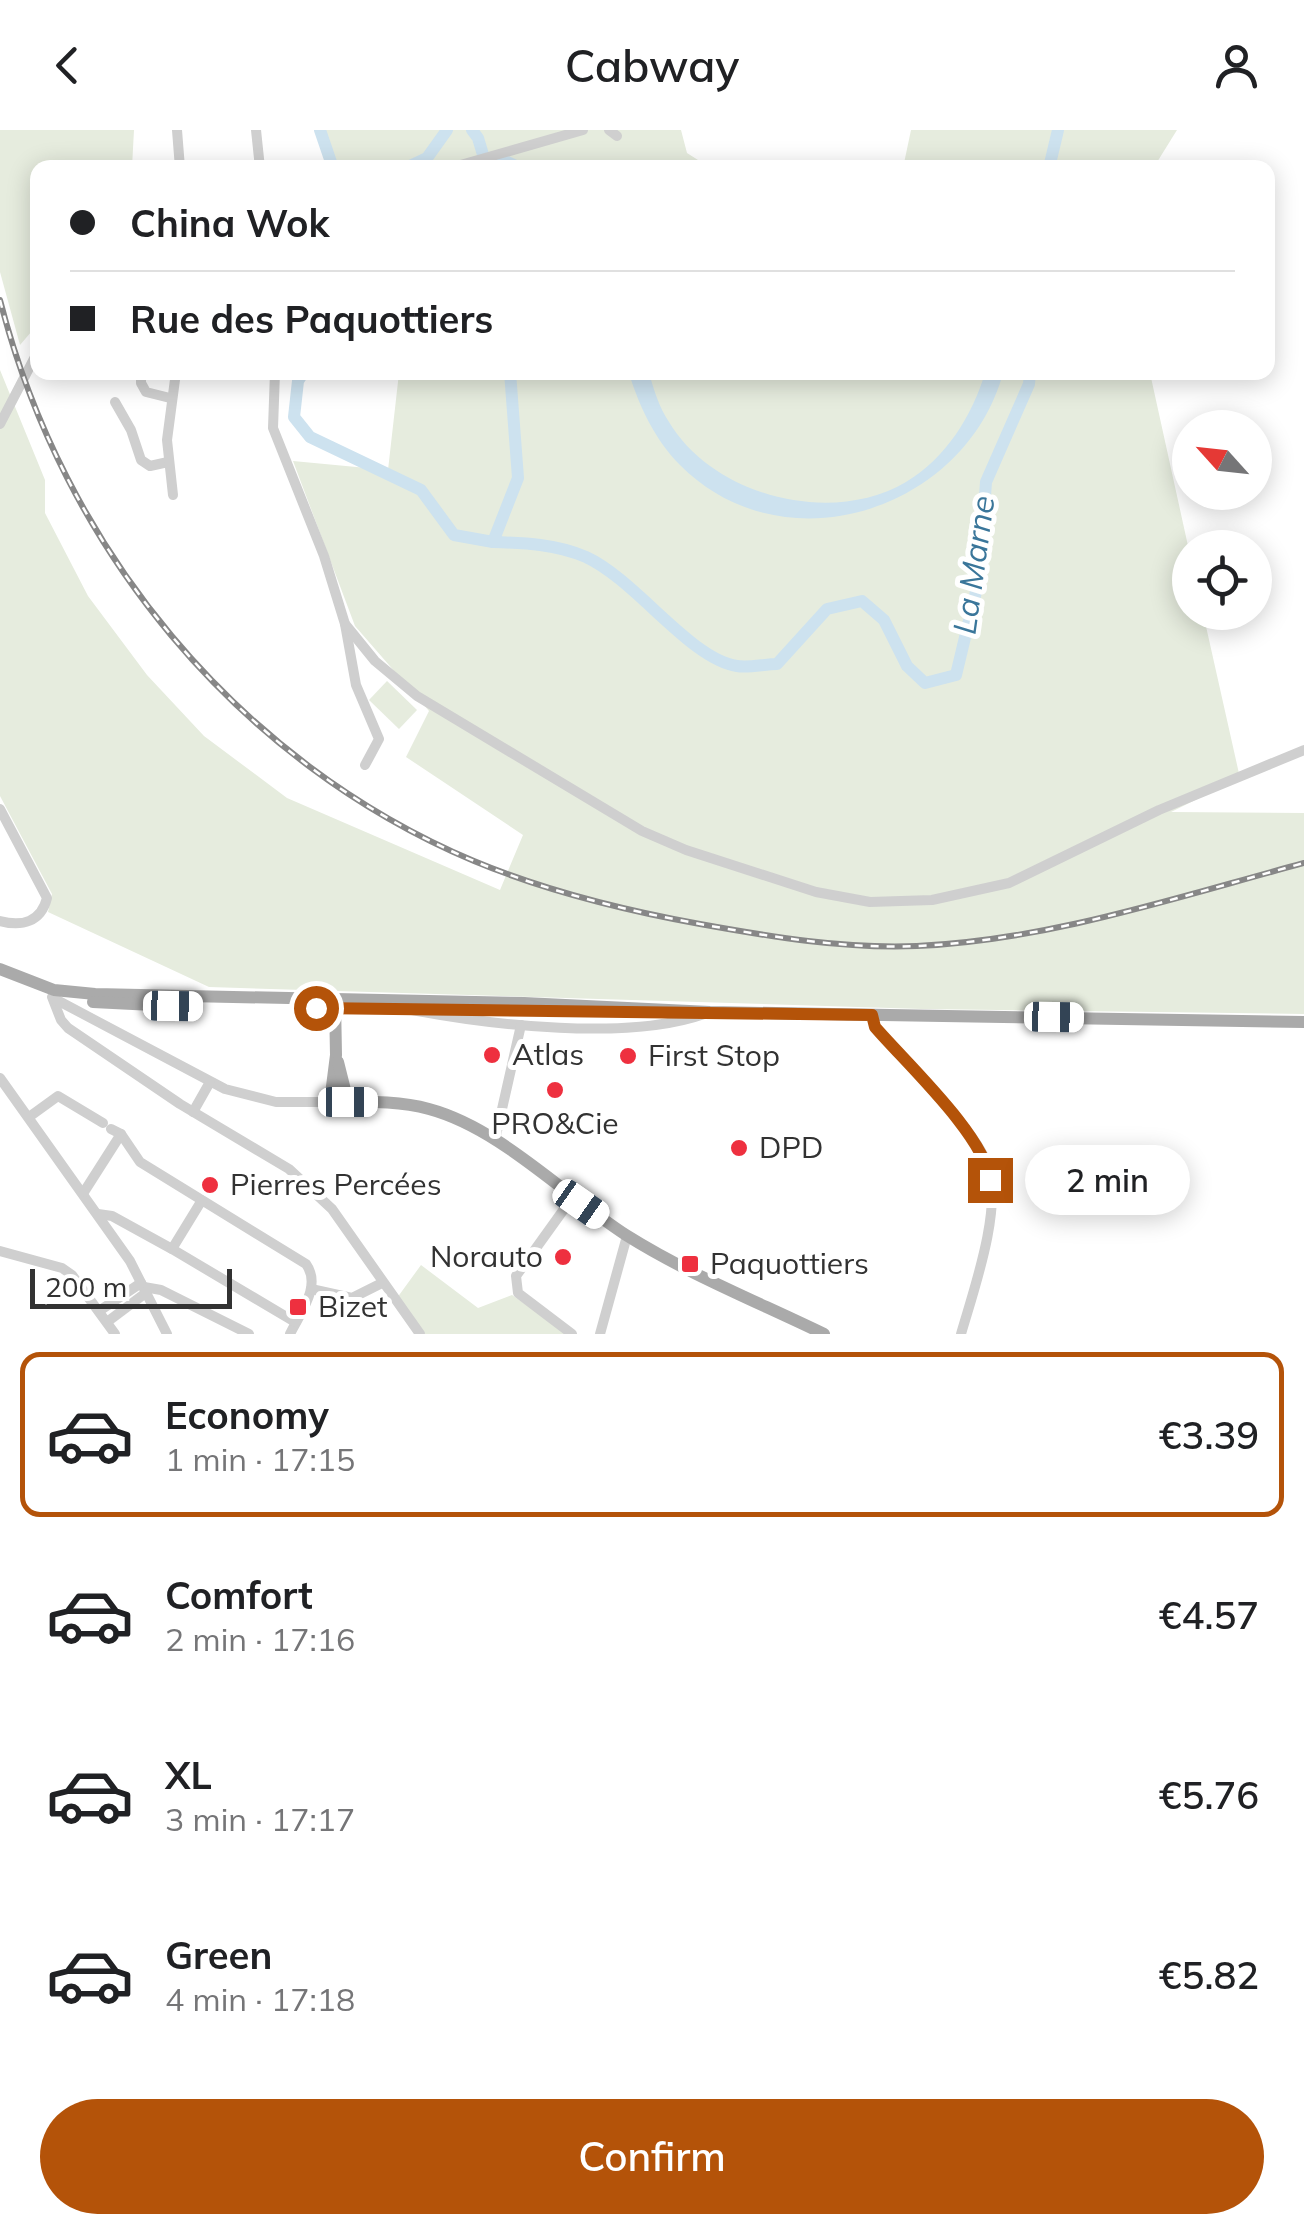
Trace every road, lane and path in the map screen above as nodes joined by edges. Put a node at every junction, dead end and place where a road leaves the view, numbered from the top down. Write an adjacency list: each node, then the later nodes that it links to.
1 (177, 130): 4 (street)
2 (256, 130): 5 (street)
3 (582, 130): 6 (street)
4 (179, 160)
5 (259, 160)
6 (474, 160)
7 (30, 366): 13 (street)
8 (141, 380): 11 (street)
9 (174, 380): 11 (street)
10 (276, 380): 16 (street)
11 (170, 398): 14 (street)
12 (115, 402): 14 (street)
13 (0, 424)
14 (168, 462): 15 (street)
15 (173, 494)
16 (344, 624): 17 (street); 18 (street)
17 (1304, 750)
18 (365, 764)
19 (0, 810): 20 (street)
20 (0, 921)
21 (0, 972): 22 (main road); 23 (main road)
22 (52, 998): 23 (main road); 32 (street); 35 (street)
23 (335, 1005): 24 (main road); 25 (main road); 30 (main road)
24 (412, 1010): 25 (main road); 29 (street)
25 (626, 1010): 26 (main road)
26 (710, 1012): 27 (main road); 29 (street)
27 (872, 1015): 28 (main road); 60 (street)
28 (1304, 1022)
29 (521, 1025): 38 (street)
30 (336, 1055): 33 (main road); 34 (main road)
31 (0, 1078): 36 (street)
32 (210, 1082): 33 (street); 35 (street)
33 (330, 1102): 34 (main road)
34 (348, 1102): 38 (main road)
35 (193, 1112): 46 (street)
36 (30, 1118): 37 (street); 39 (street)
37 (112, 1129): 39 (street); 41 (street)
38 (494, 1140): 40 (main road)
39 (84, 1192): 42 (street)
40 (572, 1198): 43 (main road); 57 (street)
41 (202, 1200): 44 (street); 48 (street)
42 (98, 1214): 44 (street); 47 (street)
43 (627, 1236): 58 (street); 59 (main road)
44 (172, 1249): 51 (street)
45 (0, 1251): 49 (street)
46 (382, 1283): 48 (street); 56 (street)
47 (144, 1287): 49 (street); 50 (street); 53 (street); 54 (street)
48 (311, 1289): 51 (street)
49 (98, 1311): 50 (street)
50 (106, 1322): 52 (street)
51 (295, 1322): 55 (street)
52 (116, 1334)
53 (166, 1334)
54 (249, 1334)
55 (290, 1334)
56 (420, 1334)
57 (572, 1334)
58 (600, 1334)
59 (824, 1334)
60 (961, 1334)

